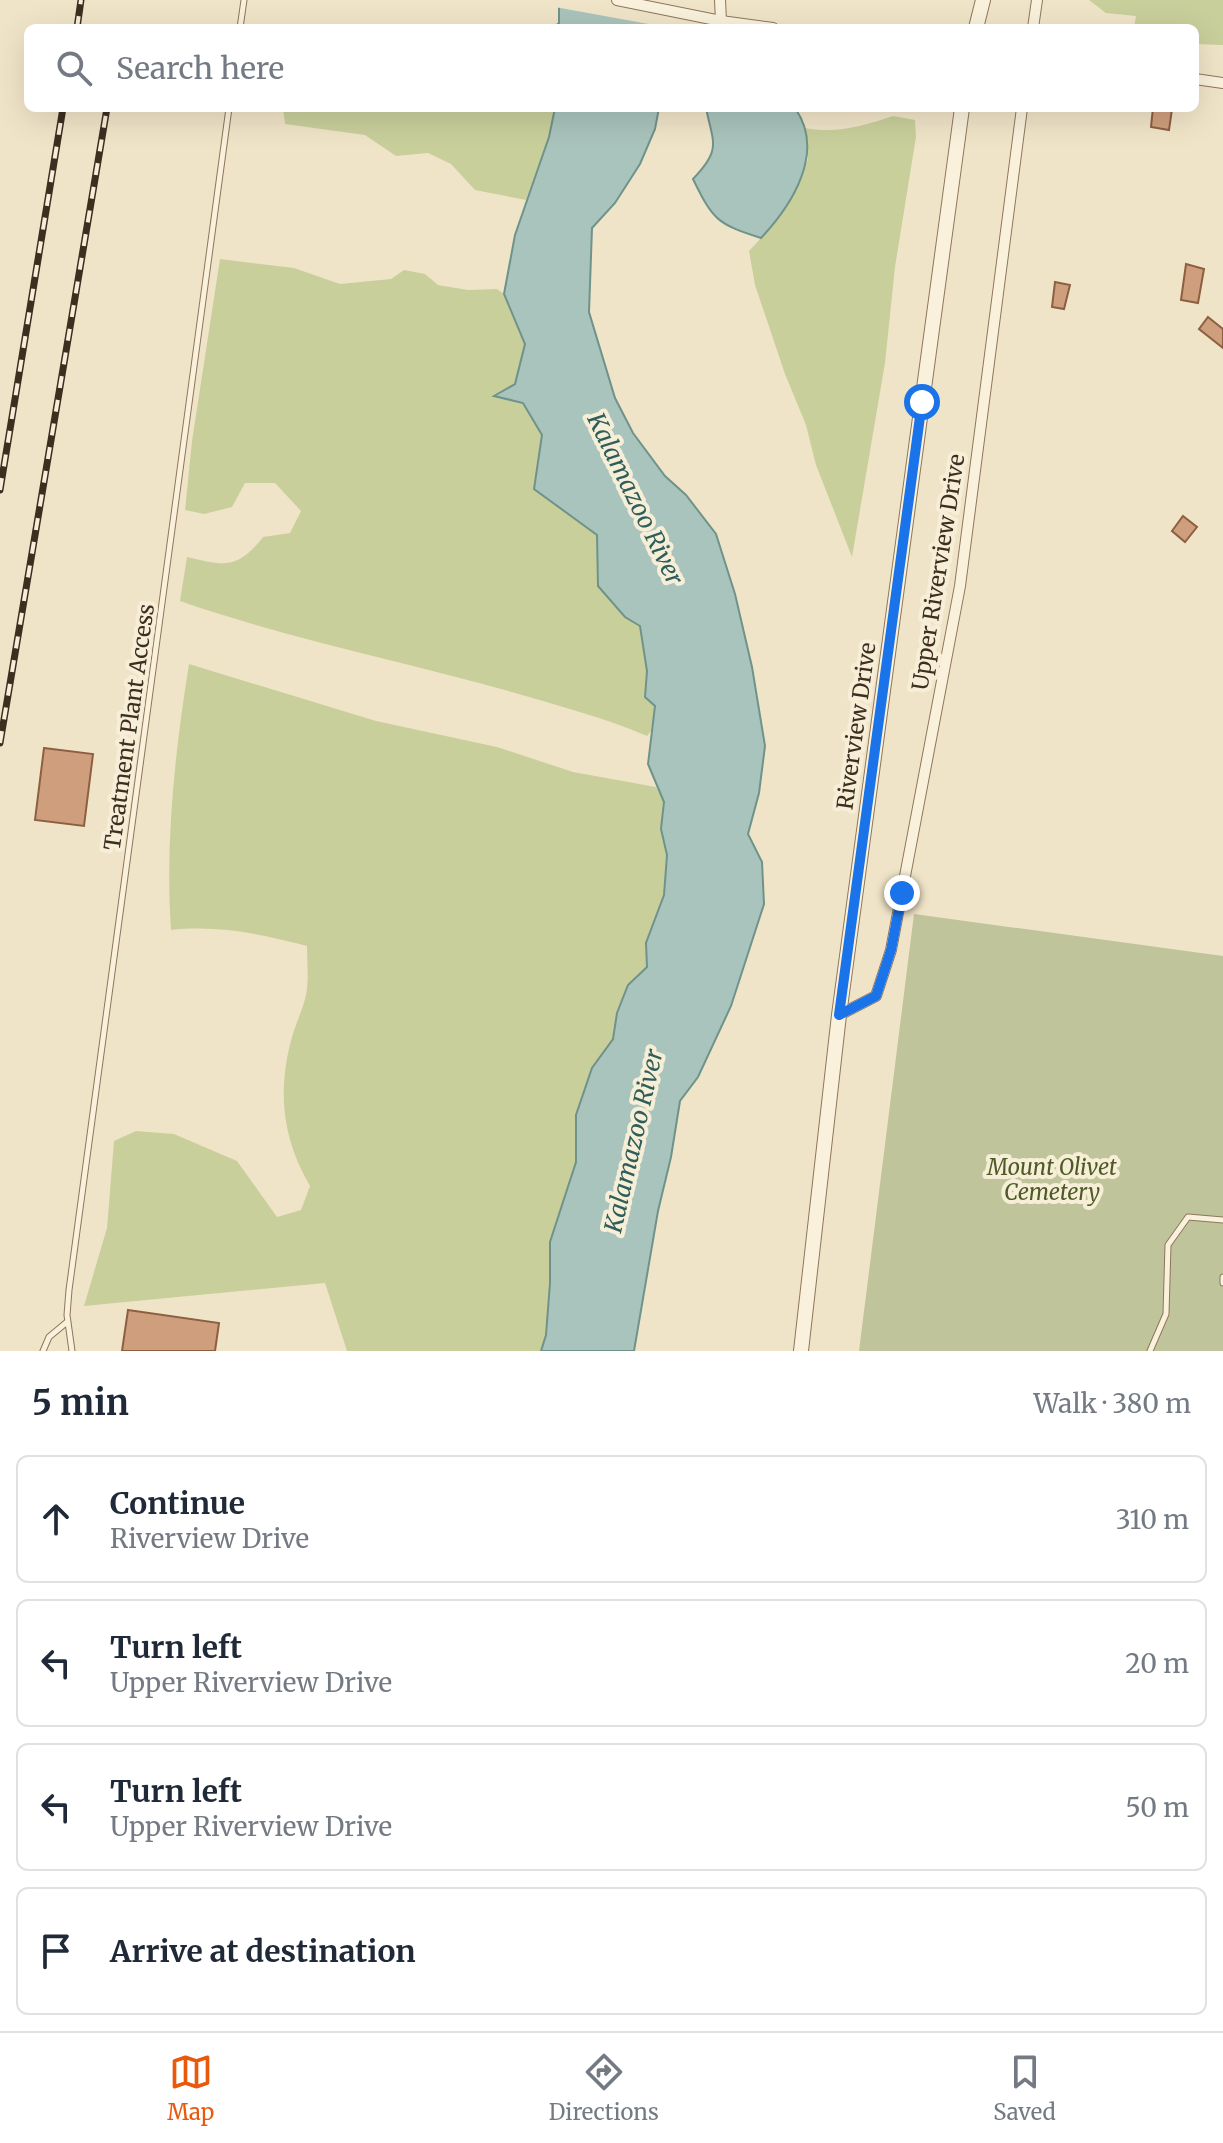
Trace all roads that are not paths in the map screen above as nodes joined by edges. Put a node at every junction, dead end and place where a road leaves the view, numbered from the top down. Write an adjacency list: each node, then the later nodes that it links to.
1 (244, 0): 7 (lane)
2 (617, 0): 6 (street)
3 (720, 0): 6 (street)
4 (983, 0): 9 (street)
5 (1037, 0): 10 (street)
6 (721, 21): 8 (street)
7 (241, 24)
8 (743, 24)
9 (977, 24)
10 (1034, 24)
11 (1199, 80): 12 (street)
12 (1223, 83)
13 (228, 112): 20 (lane, Treatment Plant Access)
14 (961, 112): 16 (street, Riverview Drive)
15 (1021, 112): 16 (street, Upper Riverview Drive)
16 (839, 1015): 23 (street, Riverview Drive)
17 (1223, 1220): 24 (lane)
18 (1223, 1277): 19 (lane)
19 (1223, 1283)
20 (68, 1321): 21 (lane); 22 (lane, Treatment Plant Access)
21 (43, 1351)
22 (72, 1351)
23 (801, 1351)
24 (1150, 1351)

